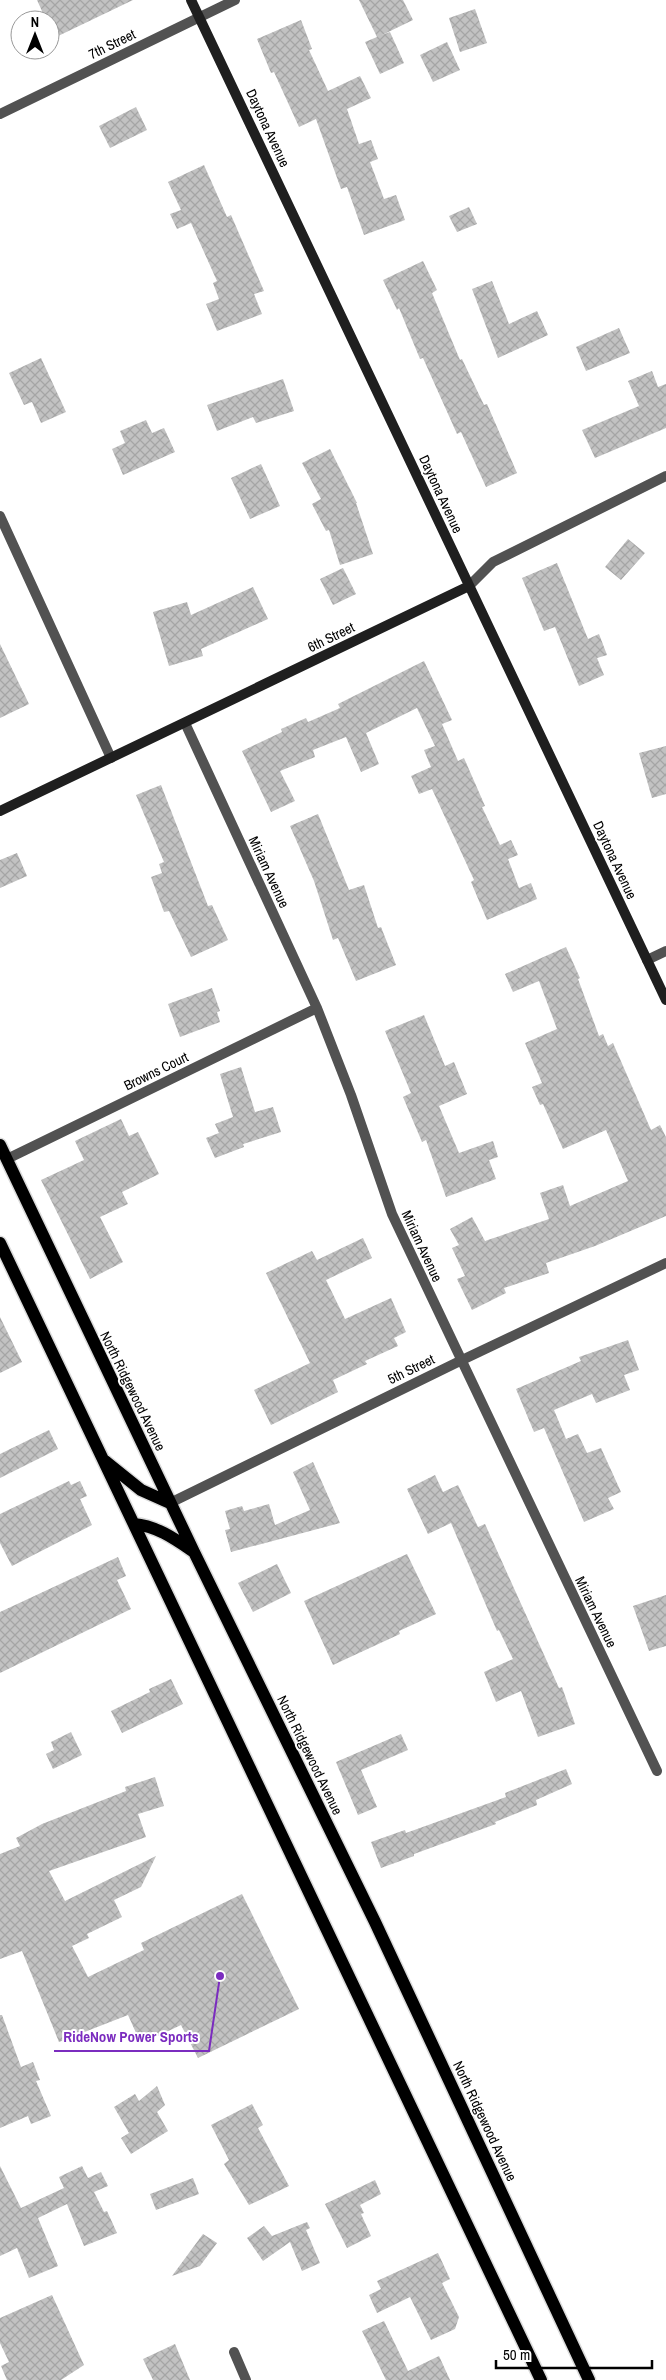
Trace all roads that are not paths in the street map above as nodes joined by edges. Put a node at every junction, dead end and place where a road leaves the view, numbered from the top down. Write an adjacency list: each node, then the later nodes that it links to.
1 (191, 0): 3 (street, Daytona Avenue)
2 (235, 0): 3 (street, 7th Street)
3 (200, 17): 4 (street, 7th Street); 7 (street, Daytona Avenue)
4 (0, 113)
5 (666, 476): 7 (street, 6th Street)
6 (1, 520): 9 (street)
7 (469, 586): 8 (street, 6th Street); 12 (street, Daytona Avenue)
8 (184, 723): 9 (street, 6th Street); 14 (street, Miriam Avenue)
9 (111, 758): 10 (street, 6th Street)
10 (0, 811)
11 (666, 951): 12 (street)
12 (647, 960): 13 (street, Daytona Avenue)
13 (666, 1000)
14 (317, 1008): 16 (street, Browns Court); 19 (street, Miriam Avenue)
15 (0, 1145): 16 (main road, North Ridgewood Avenue)
16 (7, 1159): 21 (main road, North Ridgewood Avenue)
17 (0, 1243): 20 (main road)
18 (666, 1263): 19 (street, 5th Street)
19 (460, 1361): 21 (street, 5th Street); 24 (street, Miriam Avenue)
20 (103, 1460): 21 (main road); 22 (main road)
21 (170, 1503): 23 (main road, North Ridgewood Avenue)
22 (134, 1524): 23 (main road); 27 (main road)
23 (194, 1552): 28 (main road, North Ridgewood Avenue)
24 (657, 1771)
25 (234, 2352): 26 (street)
26 (246, 2380)
27 (542, 2380)
28 (589, 2380)

